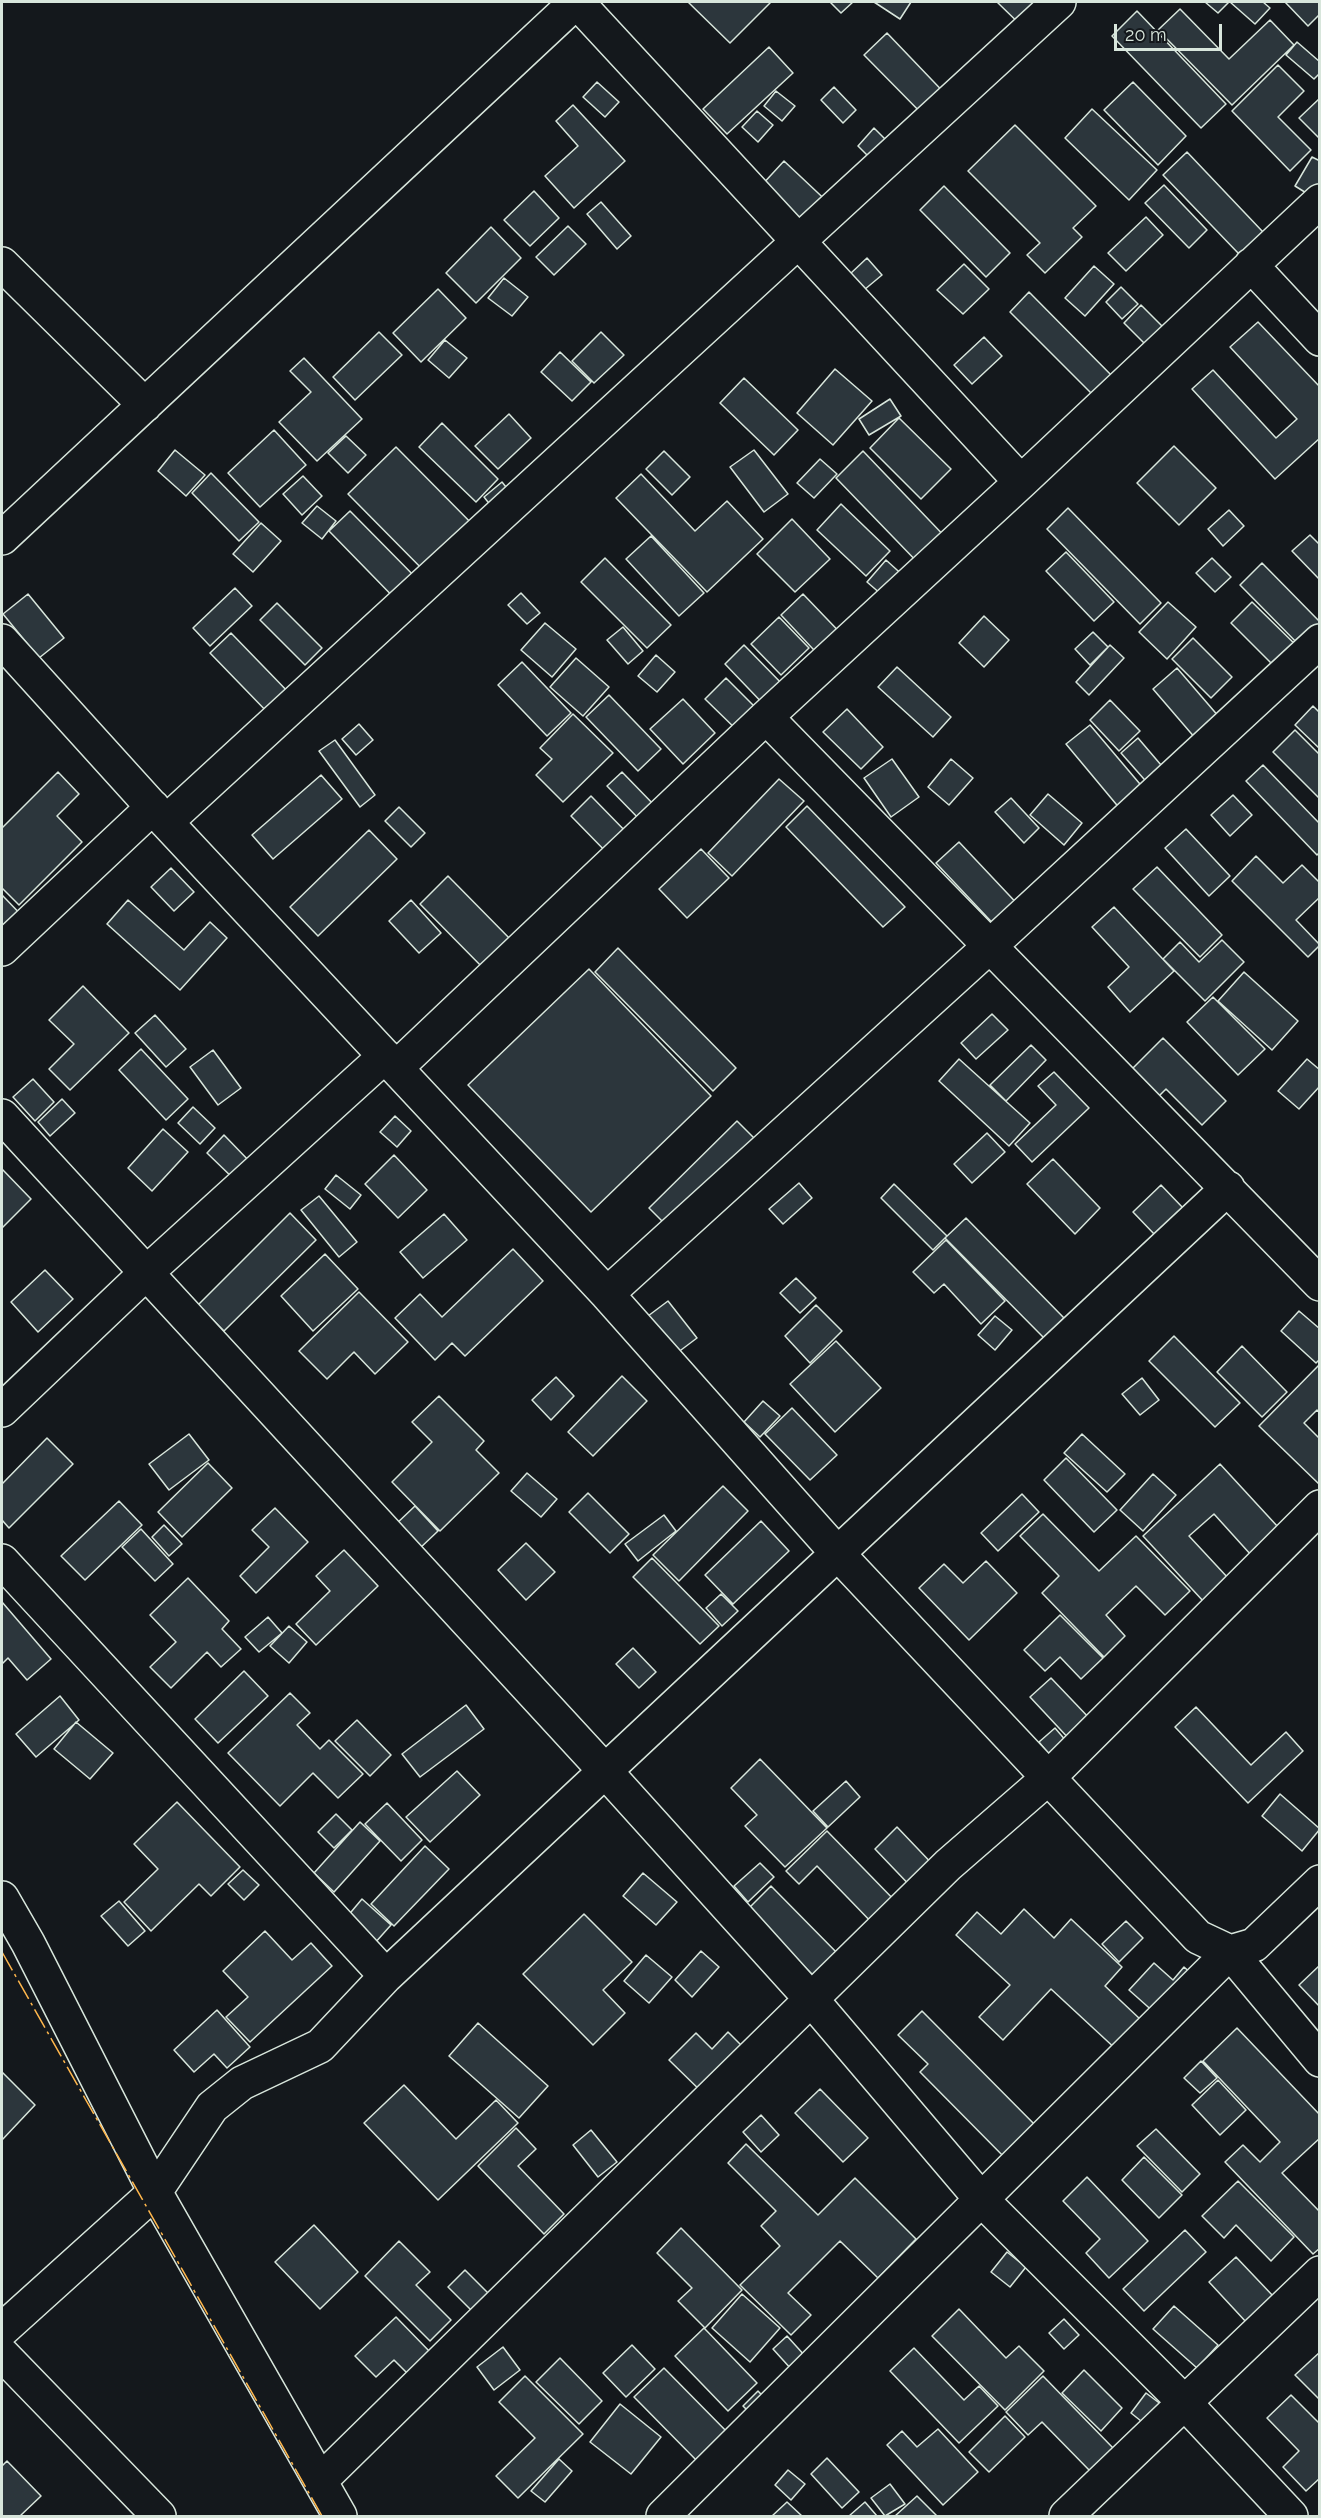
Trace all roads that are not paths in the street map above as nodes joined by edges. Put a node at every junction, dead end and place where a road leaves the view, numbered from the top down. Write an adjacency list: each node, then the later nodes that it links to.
1 (1059, 2): 4 (street)
2 (583, 4): 4 (street); 8 (street)
3 (1320, 201): 6 (street)
4 (800, 241): 9 (street); 14 (street)
5 (2, 264): 8 (street)
6 (1251, 265): 7 (street); 9 (street)
7 (1320, 339)
8 (145, 405): 10 (street)
9 (1021, 482): 13 (street)
10 (2, 538)
11 (2, 640): 14 (street)
12 (1320, 641): 15 (street)
13 (766, 717): 15 (street); 17 (street)
14 (159, 814): 16 (street); 17 (street)
15 (990, 946): 19 (street); 22 (street)
16 (2, 949)
17 (390, 1062): 20 (street); 22 (street)
18 (2, 1116): 20 (street)
19 (1228, 1188): 21 (street); 25 (street)
20 (146, 1273): 23 (street); 27 (street)
21 (1320, 1284)
22 (607, 1294): 25 (street)
23 (2, 1410)
24 (1320, 1507): 28 (street)
25 (838, 1554): 27 (street); 28 (street)
26 (2, 1562): 32 (street)
27 (606, 1772): 32 (street); 33 (street)
28 (1047, 1779): 31 (street); 33 (street)
29 (1320, 1882): 31 (street)
30 (2, 1898): 35 (street)
31 (1230, 1952): 34 (street); 36 (street)
32 (386, 1976): 35 (street)
33 (811, 2000): 36 (street); 41 (street)
34 (1320, 2060)
35 (155, 2192): 38 (street); 41 (street)
36 (981, 2199): 40 (street); 44 (street)
37 (1320, 2273): 40 (street)
38 (2, 2330)
39 (2, 2354): 42 (street)
40 (1185, 2403): 45 (street); 46 (street)
41 (320, 2481): 43 (street)
42 (159, 2517)
43 (340, 2517)
44 (663, 2517)
45 (1066, 2517)
46 (1291, 2517)

